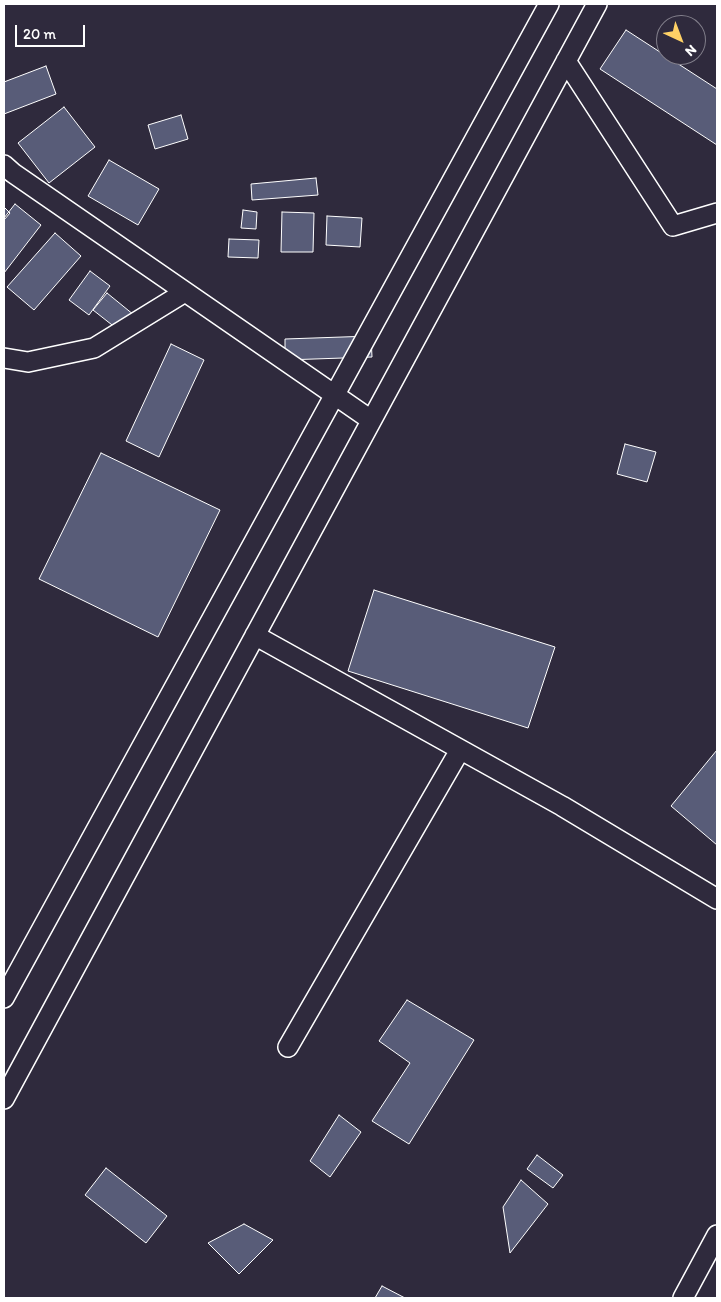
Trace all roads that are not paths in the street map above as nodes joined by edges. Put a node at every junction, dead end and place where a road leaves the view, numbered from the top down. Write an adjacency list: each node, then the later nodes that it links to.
1 (549, 4): 8 (street)
2 (597, 4): 3 (street)
3 (566, 60): 5 (street); 9 (street)
4 (4, 164): 6 (street)
5 (717, 213)
6 (185, 292): 7 (street); 8 (street)
7 (4, 358)
8 (334, 395): 9 (street); 13 (street)
9 (371, 420): 10 (street)
10 (255, 635): 11 (street); 15 (street)
11 (460, 750): 12 (street); 14 (street)
12 (717, 900)
13 (4, 998)
14 (288, 1046)
15 (4, 1099)
16 (717, 1235): 17 (street)
17 (683, 1298)

